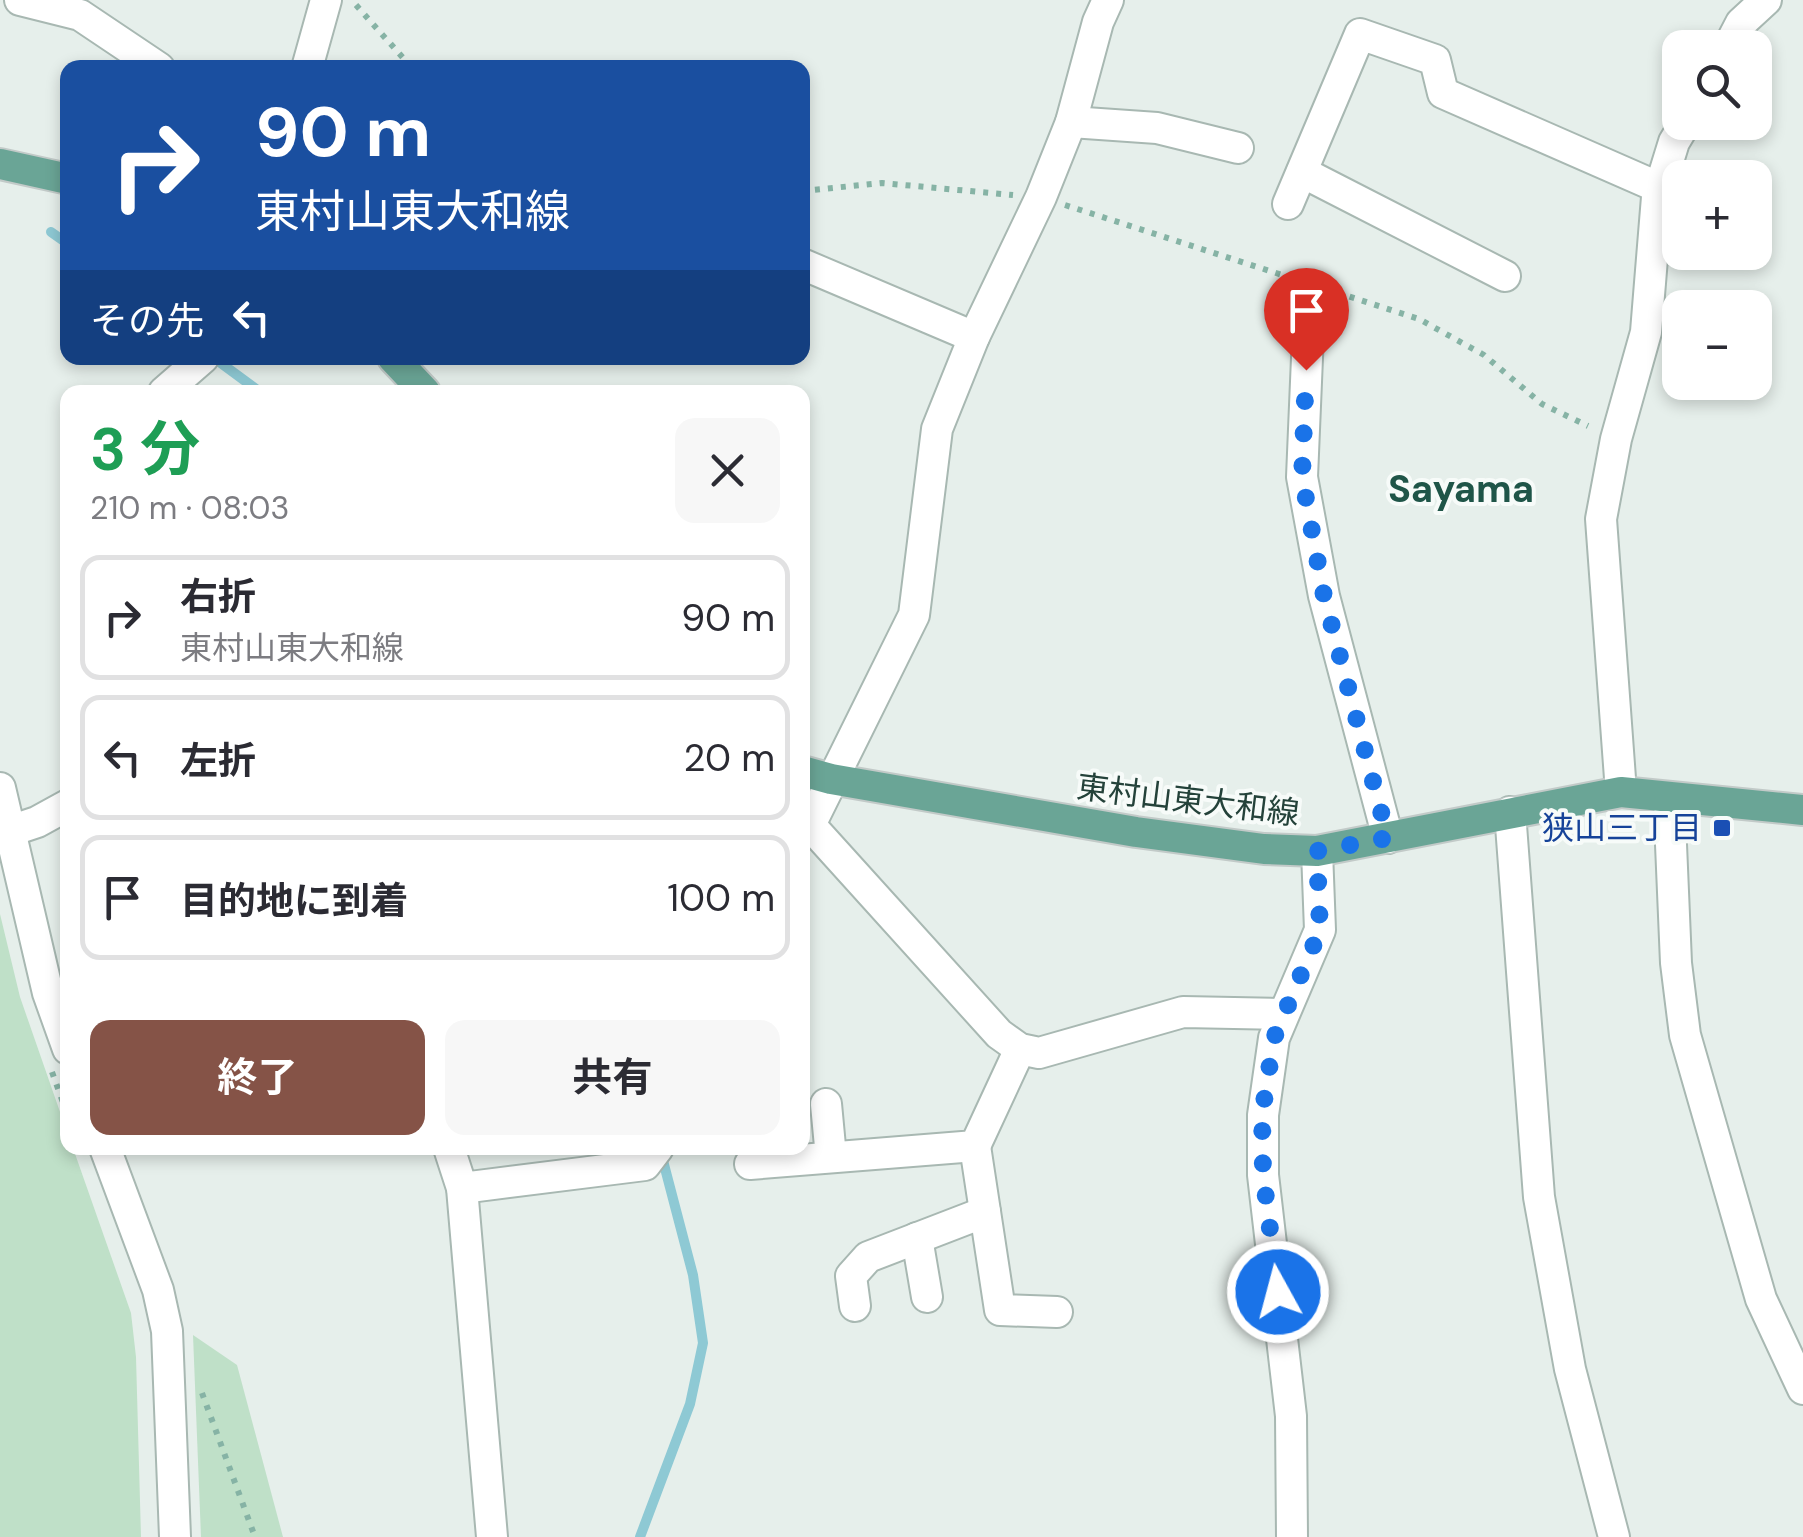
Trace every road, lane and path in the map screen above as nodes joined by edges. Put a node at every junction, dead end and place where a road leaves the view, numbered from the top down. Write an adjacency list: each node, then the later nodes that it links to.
1 (20, 0): 7 (street)
2 (326, 0): 8 (street)
3 (351, 0): 9 (path)
4 (1108, 0): 10 (street)
5 (1766, 0): 6 (street)
6 (1737, 30)
7 (147, 60)
8 (310, 60)
9 (405, 60)
10 (1071, 122): 12 (street); 24 (street)
11 (1675, 140): 16 (street)
12 (1238, 148)
13 (0, 164): 15 (main road)
14 (1302, 172): 16 (street); 20 (street); 22 (street)
15 (60, 178)
16 (1660, 188): 29 (street)
17 (810, 190): 18 (path)
18 (1029, 196)
19 (1051, 200): 29 (path)
20 (1288, 204)
21 (810, 267): 24 (street)
22 (1505, 276)
23 (1308, 334): 40 (street)
24 (974, 337): 30 (street)
25 (196, 365): 27 (street)
26 (399, 365): 28 (main road)
27 (172, 385)
28 (418, 385)
29 (1616, 440): 32 (street)
30 (817, 775): 34 (street); 41 (main road, 東村山東大和線)
31 (0, 788): 38 (street)
32 (1621, 792): 33 (main road, 東村山東大和線); 37 (main road, 東村山東大和線)
33 (1669, 797): 36 (main road, 東村山東大和線); 59 (street)
34 (810, 809)
35 (60, 810): 38 (street)
36 (1803, 810)
37 (1510, 812): 40 (main road, 東村山東大和線); 64 (street)
38 (10, 831): 43 (street)
39 (810, 833): 44 (street)
40 (1388, 838): 41 (main road, 東村山東大和線)
41 (1317, 851): 42 (street)
42 (1282, 1014): 44 (street); 63 (street)
43 (60, 1027)
44 (1020, 1049): 46 (street)
45 (826, 1104): 50 (street)
46 (975, 1146): 50 (street); 53 (street)
47 (108, 1155): 60 (street)
48 (451, 1155): 52 (street)
49 (652, 1156): 52 (street)
50 (831, 1157): 51 (street)
51 (750, 1164)
52 (462, 1188): 62 (street)
53 (985, 1212): 54 (street); 57 (street)
54 (917, 1238): 55 (street); 56 (street)
55 (928, 1297)
56 (854, 1306)
57 (1056, 1312)
58 (200, 1386): 61 (path)
59 (1803, 1389)
60 (175, 1537)
61 (254, 1537)
62 (492, 1537)
63 (1292, 1537)
64 (1614, 1537)

